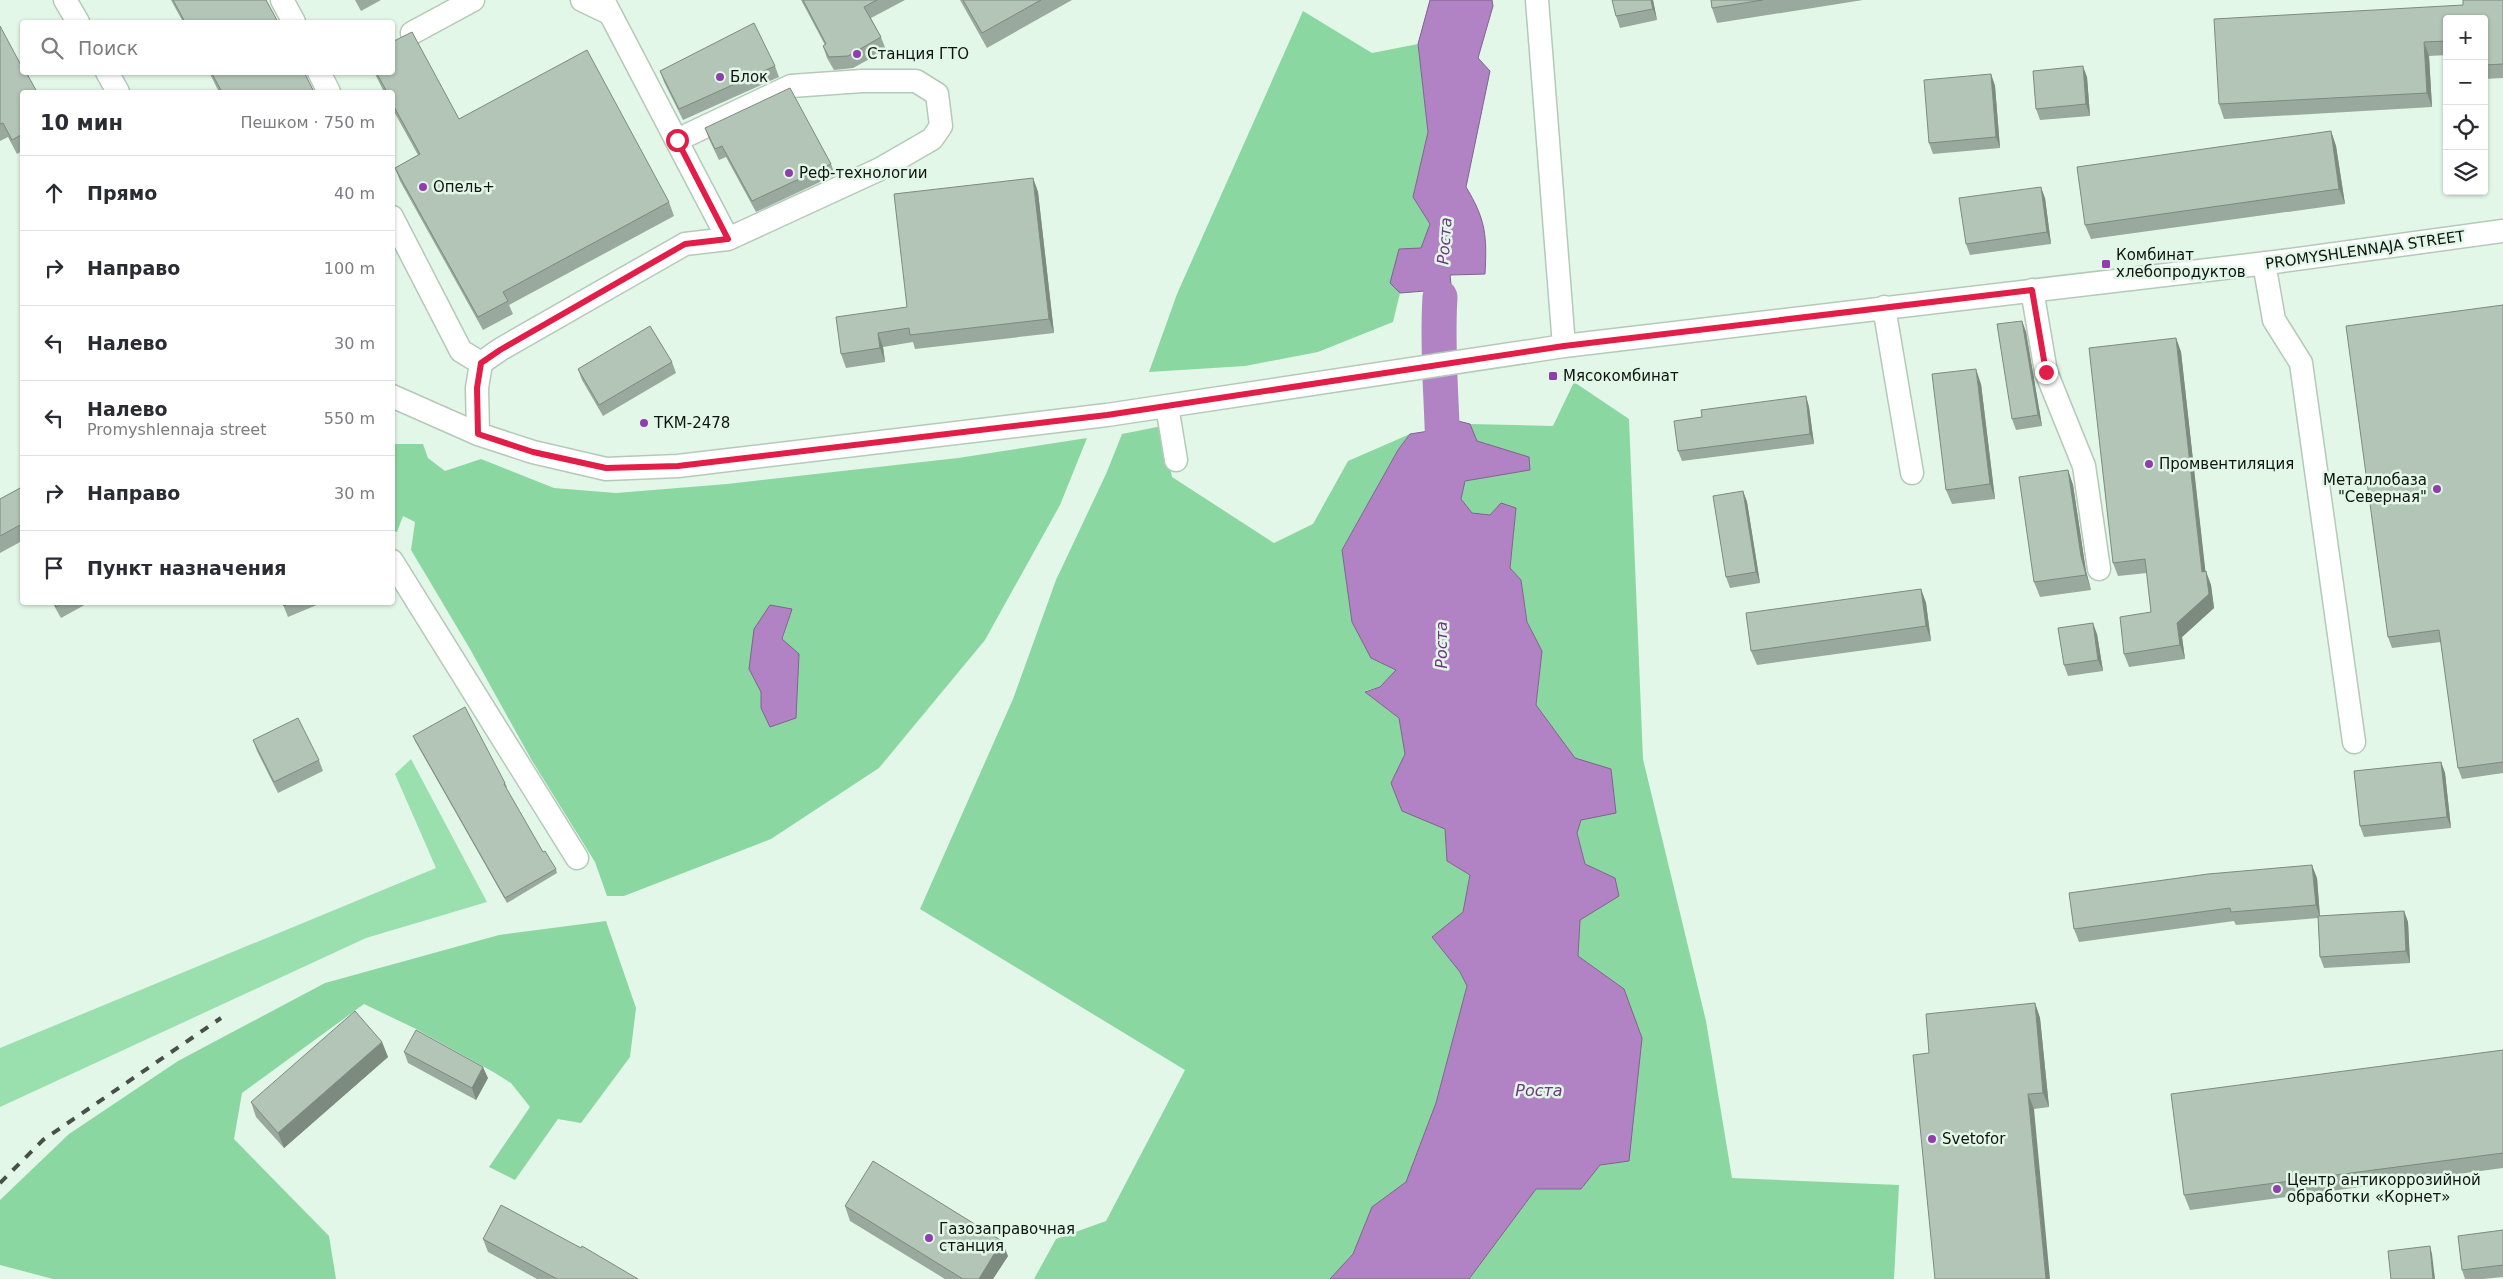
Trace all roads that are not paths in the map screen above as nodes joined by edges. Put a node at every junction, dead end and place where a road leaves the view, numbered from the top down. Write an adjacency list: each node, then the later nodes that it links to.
1 (65, 0): 7 (street)
2 (282, 0): 8 (street)
3 (472, 0): 9 (street)
4 (582, 0): 6 (street)
5 (1536, 0): 21 (street)
6 (606, 6): 14 (street)
7 (77, 20)
8 (293, 20)
9 (412, 33)
10 (109, 75): 12 (street)
11 (320, 75): 13 (street)
12 (117, 90)
13 (328, 90)
14 (677, 140): 17 (street); 17 (street)
15 (395, 223): 22 (street)
16 (2503, 231): 18 (street, PROMYSHLENNAJA STREET)
17 (728, 239): 22 (street)
18 (2264, 263): 19 (street, PROMYSHLENNAJA STREET); 30 (street)
19 (2032, 290): 20 (street, PROMYSHLENNAJA STREET); 29 (street)
20 (1884, 307): 21 (street, PROMYSHLENNAJA STREET); 27 (street)
21 (1564, 346): 24 (street, PROMYSHLENNAJA STREET)
22 (481, 363): 25 (street)
23 (395, 397): 25 (street, PROMYSHLENNAJA STREET)
24 (1167, 406): 25 (street, PROMYSHLENNAJA STREET); 26 (street)
25 (478, 434)
26 (1176, 460)
27 (1912, 473)
28 (395, 566): 31 (street)
29 (2098, 569)
30 (2354, 742)
31 (577, 858)

